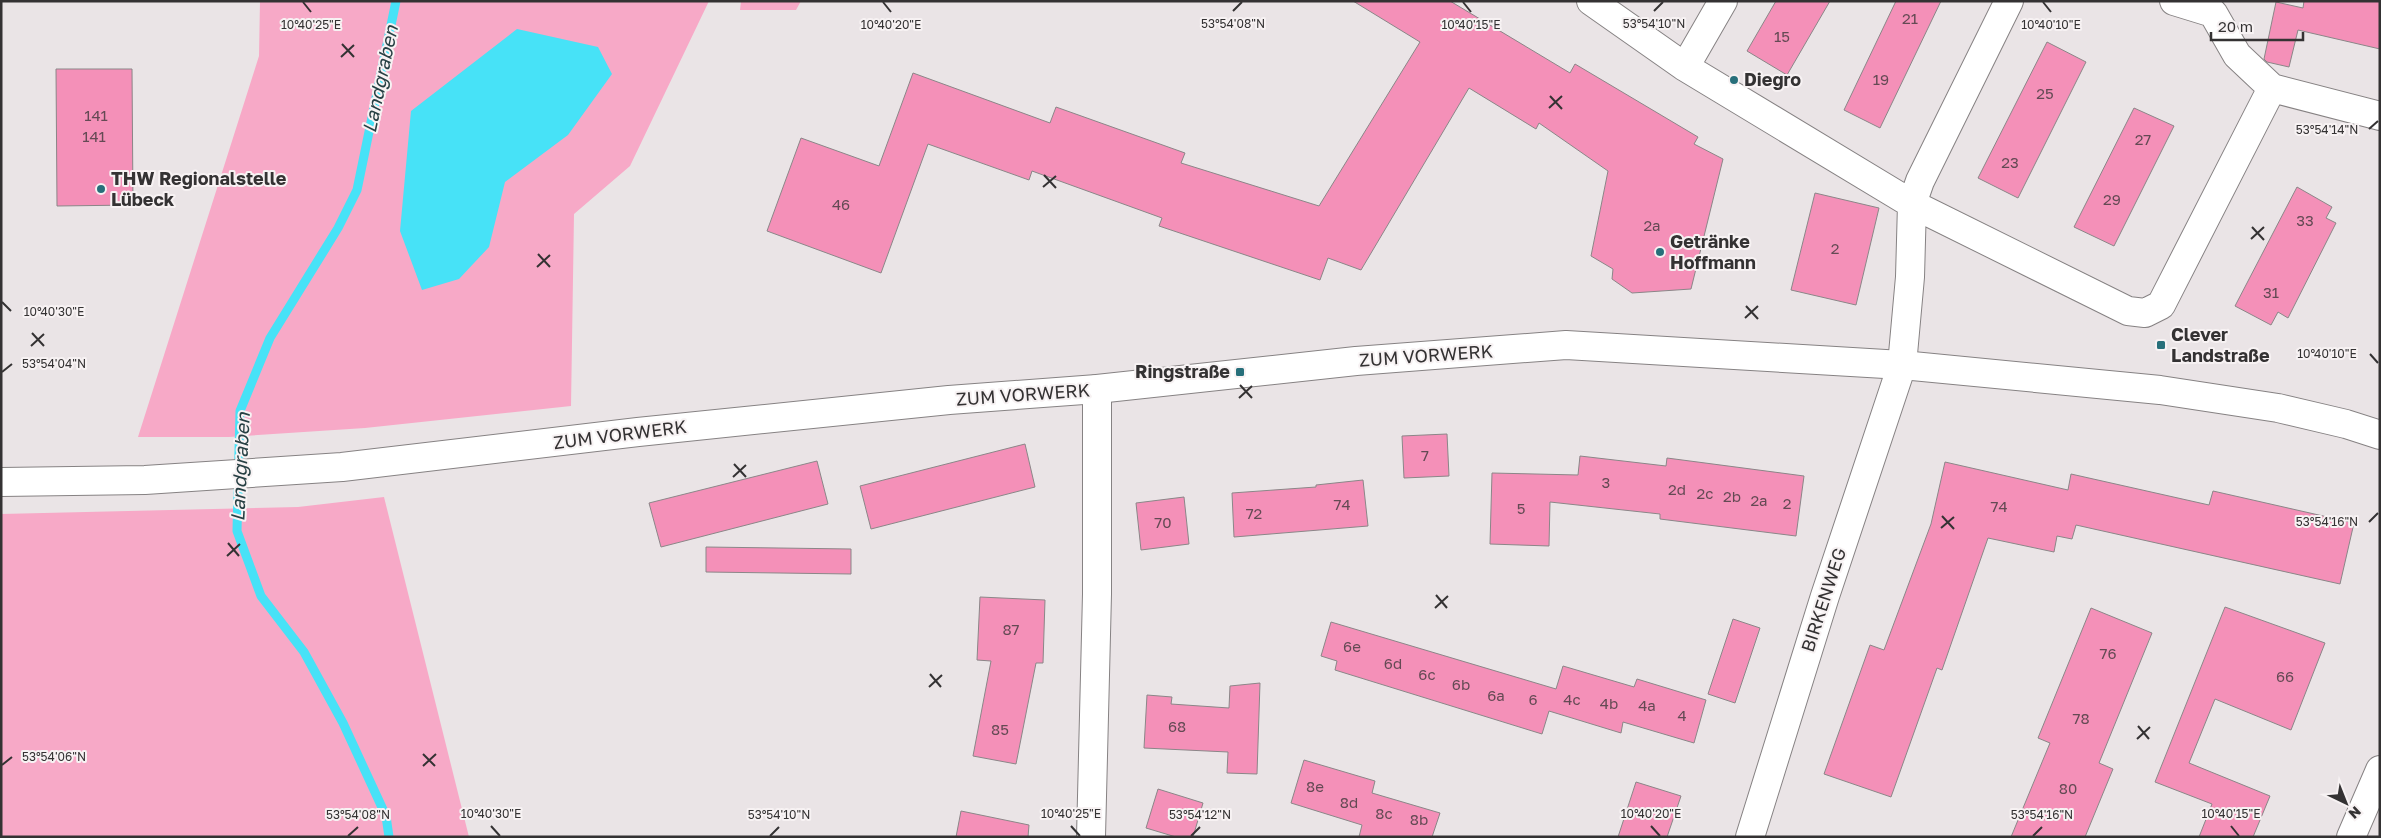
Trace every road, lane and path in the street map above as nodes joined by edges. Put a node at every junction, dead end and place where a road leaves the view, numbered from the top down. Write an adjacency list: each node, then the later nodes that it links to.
1 (1592, 1): 5 (street)
2 (1723, 1): 5 (street)
3 (2009, 1): 8 (street)
4 (2174, 1): 6 (street)
5 (1684, 66): 8 (street)
6 (2272, 88): 7 (street); 8 (street)
7 (2380, 116)
8 (1912, 204): 9 (street)
9 (1902, 365): 10 (street, ZUM VORWERK); 11 (street); 15 (street, BIRKENWEG)
10 (1097, 390): 12 (street, ZUM VORWERK); 14 (street)
11 (2380, 435)
12 (1, 482)
13 (2380, 770): 16 (street)
14 (1091, 837)
15 (1750, 837)
16 (2351, 837)

